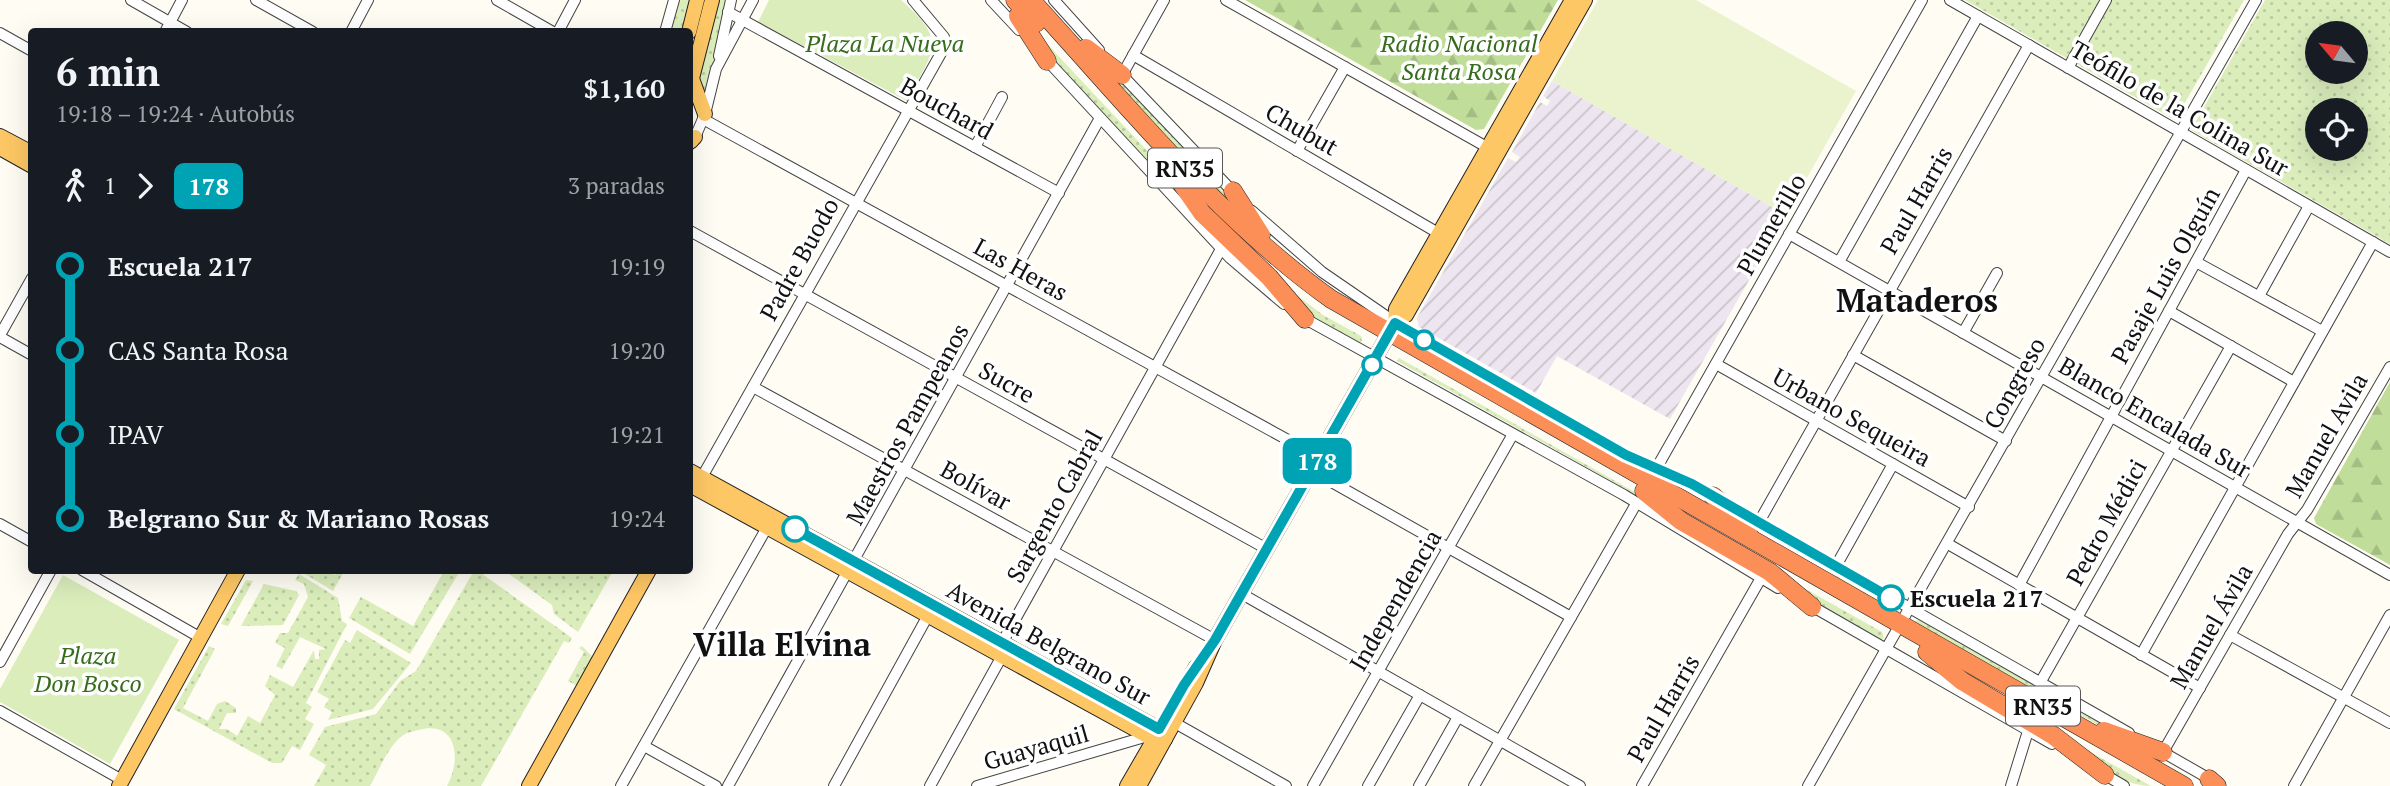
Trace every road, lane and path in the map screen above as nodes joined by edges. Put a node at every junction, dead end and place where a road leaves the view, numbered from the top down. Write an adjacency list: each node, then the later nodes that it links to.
1 (131, 0): 30 (street)
2 (182, 0): 30 (street)
3 (256, 0): 31 (street)
4 (368, 0): 32 (street)
5 (497, 0): 33 (street)
6 (575, 0): 34 (street)
7 (674, 0): 35 (street)
8 (697, 0): 36 (main road)
9 (712, 0): 43 (main road)
10 (731, 0): 27 (street)
11 (753, 0): 29 (street)
12 (913, 0): 49 (street, Padre Buodo)
13 (991, 0): 41 (street)
14 (1004, 0): 41 (highway)
15 (1015, 0): 62 (highway, RN35)
16 (1031, 0): 82 (highway, RN35)
17 (1039, 0): 46 (highway)
18 (1054, 0): 46 (street)
19 (1164, 0): 40 (street)
20 (1226, 0): 42 (street)
21 (1572, 0): 59 (main road)
22 (1585, 0): 59 (main road)
23 (1922, 0): 68 (street, Plumerillo)
24 (1950, 0): 28 (street, Teófilo de la Colina Sur)
25 (2106, 0): 44 (street)
26 (2256, 0): 52 (street, Congreso)
27 (728, 12): 29 (street, Bouchard); 45 (street)
28 (1978, 16): 38 (street, Teófilo de la Colina Sur); 73 (street)
29 (742, 20): 45 (street); 49 (street, Bouchard)
30 (167, 27)
31 (306, 28)
32 (353, 28)
33 (548, 28)
34 (558, 28)
35 (666, 28)
36 (690, 28)
37 (0, 33): 39 (street)
38 (2029, 45): 44 (street, Teófilo de la Colina Sur); 78 (street, Paul Harris)
39 (28, 49)
40 (1133, 55): 46 (street); 57 (street, Chubut)
41 (1047, 61): 51 (street)
42 (1345, 67): 57 (street); 59 (street)
43 (693, 68)
44 (2068, 68): 52 (street, Teófilo de la Colina Sur)
45 (716, 69): 50 (street)
46 (1122, 75): 63 (street)
47 (693, 87): 50 (main road)
48 (1002, 97): 55 (street)
49 (908, 111): 55 (street, Bouchard); 65 (street, Padre Buodo)
50 (704, 116): 54 (street); 65 (street, Las Heras)
51 (1100, 118): 64 (street, Maestros Pampeanos); 71 (street)
52 (2180, 132): 61 (street, Teófilo de la Colina Sur); 94 (street, Congreso)
53 (0, 135): 58 (main road)
54 (693, 138)
55 (975, 147): 64 (street, Bouchard)
56 (0, 148): 60 (main road)
57 (1297, 150): 69 (street, Chubut)
58 (28, 151)
59 (1493, 151): 69 (main road)
60 (28, 164)
61 (2246, 170): 66 (street, Teófilo de la Colina Sur); 74 (street, Pasaje Luis Olguín)
62 (1173, 171): 83 (highway); 87 (highway, RN35)
63 (1233, 191): 82 (highway); 87 (street)
64 (1059, 193): 77 (street, Maestros Pampeanos)
65 (856, 203): 77 (street, Las Heras); 79 (street, Padre Buodo)
66 (2309, 206): 70 (street, Teófilo de la Colina Sur); 80 (street)
67 (693, 233): 79 (street, Sucre)
68 (1789, 234): 73 (street, Blanco Encalada Sur); 91 (street, Plumerillo)
69 (1444, 236): 87 (main road)
70 (2373, 242): 72 (street, Teófilo de la Colina Sur); 84 (street)
71 (1221, 249): 83 (street); 92 (street, Sargento Cabral)
72 (2390, 252)
73 (1839, 262): 78 (street, Blanco Encalada Sur)
74 (2196, 262): 80 (street); 81 (street, Pasaje Luis Olguín)
75 (1997, 273): 85 (street)
76 (28, 285): 86 (street)
77 (1007, 286): 92 (street, Las Heras); 95 (street, Maestros Pampeanos)
78 (1888, 290): 85 (street, Blanco Encalada Sur); 90 (street, Paul Harris)
79 (805, 295): 95 (street, Sucre); 97 (street, Padre Buodo)
80 (2259, 296): 84 (street)
81 (2169, 311): 88 (street); 98 (street, Pasaje Luis Olguín)
82 (1357, 316): 87 (highway, RN35)
83 (1305, 319): 87 (street)
84 (2322, 331): 96 (street)
85 (1963, 333): 94 (street, Blanco Encalada Sur)
86 (0, 336): 89 (street)
87 (1386, 339): 100 (street); 103 (main road); 106 (street); 112 (highway, RN35); 133 (highway, RN35)
88 (2231, 346): 96 (street); 102 (street, Pedro Médici)
89 (28, 353)
90 (1853, 355): 99 (street, Paul Harris); 101 (street)
91 (1716, 364): 99 (street, Urbano Sequeira); 106 (street, Plumerillo)
92 (1155, 367): 103 (street, Las Heras); 104 (street, Sargento Cabral)
93 (2390, 367): 116 (street, Manuel Avila)
94 (2041, 377): 98 (street, Blanco Encalada Sur); 101 (street, Congreso)
95 (956, 378): 104 (street, Sucre); 107 (street, Maestros Pampeanos)
96 (2294, 382): 110 (street)
97 (753, 387): 107 (street, Bolívar); 109 (street, Padre Buodo)
98 (2111, 416): 102 (street, Blanco Encalada Sur); 131 (street, Pasaje Luis Olguín)
99 (1816, 421): 105 (street, Urbano Sequeira); 115 (street, Paul Harris)
100 (1513, 434): 112 (street); 120 (street, Independencia)
101 (2006, 441): 113 (street, Congreso)
102 (2170, 450): 110 (street, Blanco Encalada Sur); 139 (street, Pedro Médici)
103 (1319, 457): 108 (main road)
104 (1104, 459): 121 (street, Sucre); 122 (street, Sargento Cabral)
105 (1893, 464): 113 (street, Urbano Sequeira); 124 (street)
106 (1656, 469): 111 (street)
107 (905, 470): 122 (street, Bolívar); 123 (street, Maestros Pampeanos)
108 (1312, 471): 120 (street); 121 (main road)
109 (693, 484): 114 (main road, Avenida Belgrano Sur)
110 (2235, 487): 116 (street, Blanco Encalada Sur); 146 (street)
111 (1713, 496): 115 (street); 133 (highway)
112 (1640, 497): 130 (street); 134 (highway); 138 (street); 141 (highway, RN35)
113 (1969, 507): 119 (street, Congreso)
114 (770, 521): 123 (main road, Avenida Belgrano Sur); 160 (street)
115 (1759, 522): 124 (street)
116 (2297, 522): 129 (street, Blanco Encalada Sur); 140 (street, Manuel Ávila)
117 (0, 524): 118 (street)
118 (28, 540)
119 (1948, 544): 131 (street); 135 (street, Congreso)
120 (1449, 548): 138 (street); 149 (street, Independencia)
121 (1267, 549): 132 (main road)
122 (1053, 551): 143 (street, Bolívar); 144 (street, Sargento Cabral)
123 (851, 566): 136 (main road, Avenida Belgrano Sur); 169 (street, Maestros Pampeanos)
124 (1836, 566): 135 (street)
125 (49, 574): 147 (street)
126 (89, 574): 142 (street)
127 (236, 574): 142 (main road)
128 (647, 574): 166 (main road)
129 (2390, 575)
130 (1761, 578): 134 (street); 181 (street, Paul Harris)
131 (2019, 585): 139 (street)
132 (1242, 594): 143 (main road); 149 (street)
133 (1863, 603): 141 (highway, RN35)
134 (1812, 607): 141 (street)
135 (1911, 609): 141 (street, Congreso); 150 (street)
136 (931, 610): 144 (main road, Avenida Belgrano Sur); 170 (street)
137 (2390, 615): 153 (street)
138 (1571, 617): 159 (street)
139 (2076, 618): 146 (street); 150 (street, Pedro Médici)
140 (2230, 635): 151 (street, Manuel Ávila); 153 (street)
141 (1894, 636): 145 (highway, RN35); 148 (highway, RN35); 158 (street); 182 (street, Congreso)
142 (201, 638): 164 (main road)
143 (1215, 640): 157 (main road)
144 (1002, 649): 157 (main road, Avenida Belgrano Sur); 171 (street, Sargento Cabral)
145 (1927, 652): 162 (highway); 185 (highway, RN35)
146 (2141, 654): 151 (street)
147 (0, 662)
148 (1980, 670): 161 (highway); 186 (highway, RN35)
149 (1378, 671): 152 (street); 176 (street, Independencia)
150 (2040, 682): 161 (street)
151 (2200, 688): 161 (street, Manuel Ávila)
152 (1420, 695): 155 (street); 177 (street)
153 (2344, 697): 156 (street); 187 (street)
154 (0, 711): 164 (street)
155 (1458, 717): 159 (street); 178 (street)
156 (2390, 723)
157 (1161, 730): 172 (street, Guayaquil); 173 (main road); 174 (main road); 175 (street)
158 (2028, 731): 162 (street); 183 (street)
159 (1500, 740): 163 (street); 179 (street)
160 (644, 746): 167 (street); 168 (street)
161 (2163, 752): 165 (street)
162 (2105, 775): 184 (street)
163 (1561, 781): 180 (street)
164 (120, 783)
165 (2216, 784)
166 (528, 786)
167 (621, 786)
168 (716, 786)
169 (728, 786)
170 (834, 786)
171 (930, 786)
172 (977, 786)
173 (1127, 786)
174 (1139, 786)
175 (1286, 786)
176 (1313, 786)
177 (1368, 786)
178 (1419, 786)
179 (1474, 786)
180 (1580, 786)
181 (1643, 786)
182 (1808, 786)
183 (2011, 786)
184 (2124, 786)
185 (2162, 786)
186 (2184, 786)
187 (2294, 786)

